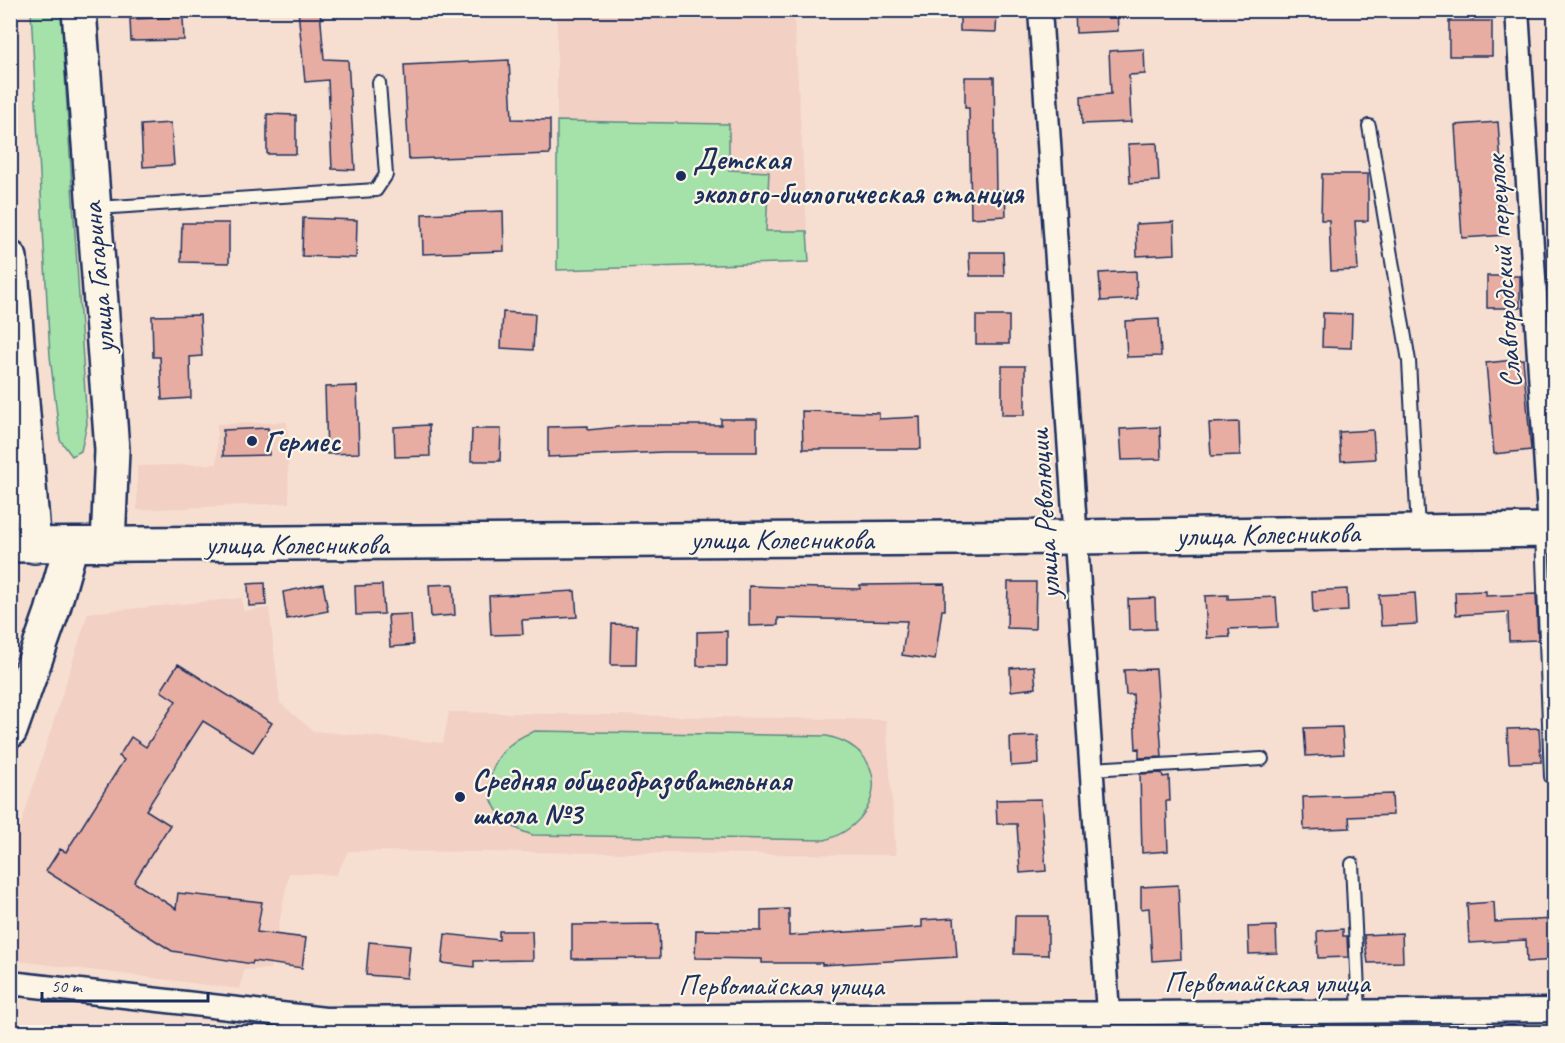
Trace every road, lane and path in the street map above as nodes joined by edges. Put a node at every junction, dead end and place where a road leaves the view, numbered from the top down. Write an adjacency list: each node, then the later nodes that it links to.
1 (79, 10): 6 (street, улица Гагарина)
2 (1040, 10): 10 (street, улица Революции)
3 (1517, 10): 8 (street, Славгородский переулок)
4 (379, 83): 6 (lane)
5 (1369, 126): 9 (lane)
6 (92, 209): 13 (street, улица Гагарина)
7 (10, 258): 11 (street)
8 (1549, 530): 9 (street, улица Колесникова); 17 (lane)
9 (1418, 532): 10 (street, улица Колесникова)
10 (1076, 537): 13 (street, улица Колесникова); 16 (street, улица Революции)
11 (22, 545): 12 (street, улица Колесникова)
12 (71, 545): 13 (street, улица Колесникова); 14 (street)
13 (108, 545)
14 (10, 731)
15 (1262, 759): 16 (lane)
16 (1091, 769): 22 (street, улица Революции)
17 (1551, 777)
18 (1352, 864): 21 (lane)
19 (10, 983): 24 (street, Первомайская улица)
20 (1554, 1010): 21 (street, Первомайская улица)
21 (1359, 1012): 23 (street, Первомайская улица)
22 (1108, 1013): 23 (street, Первомайская улица); 24 (street, Первомайская улица)
23 (1224, 1022)
24 (656, 1024)

